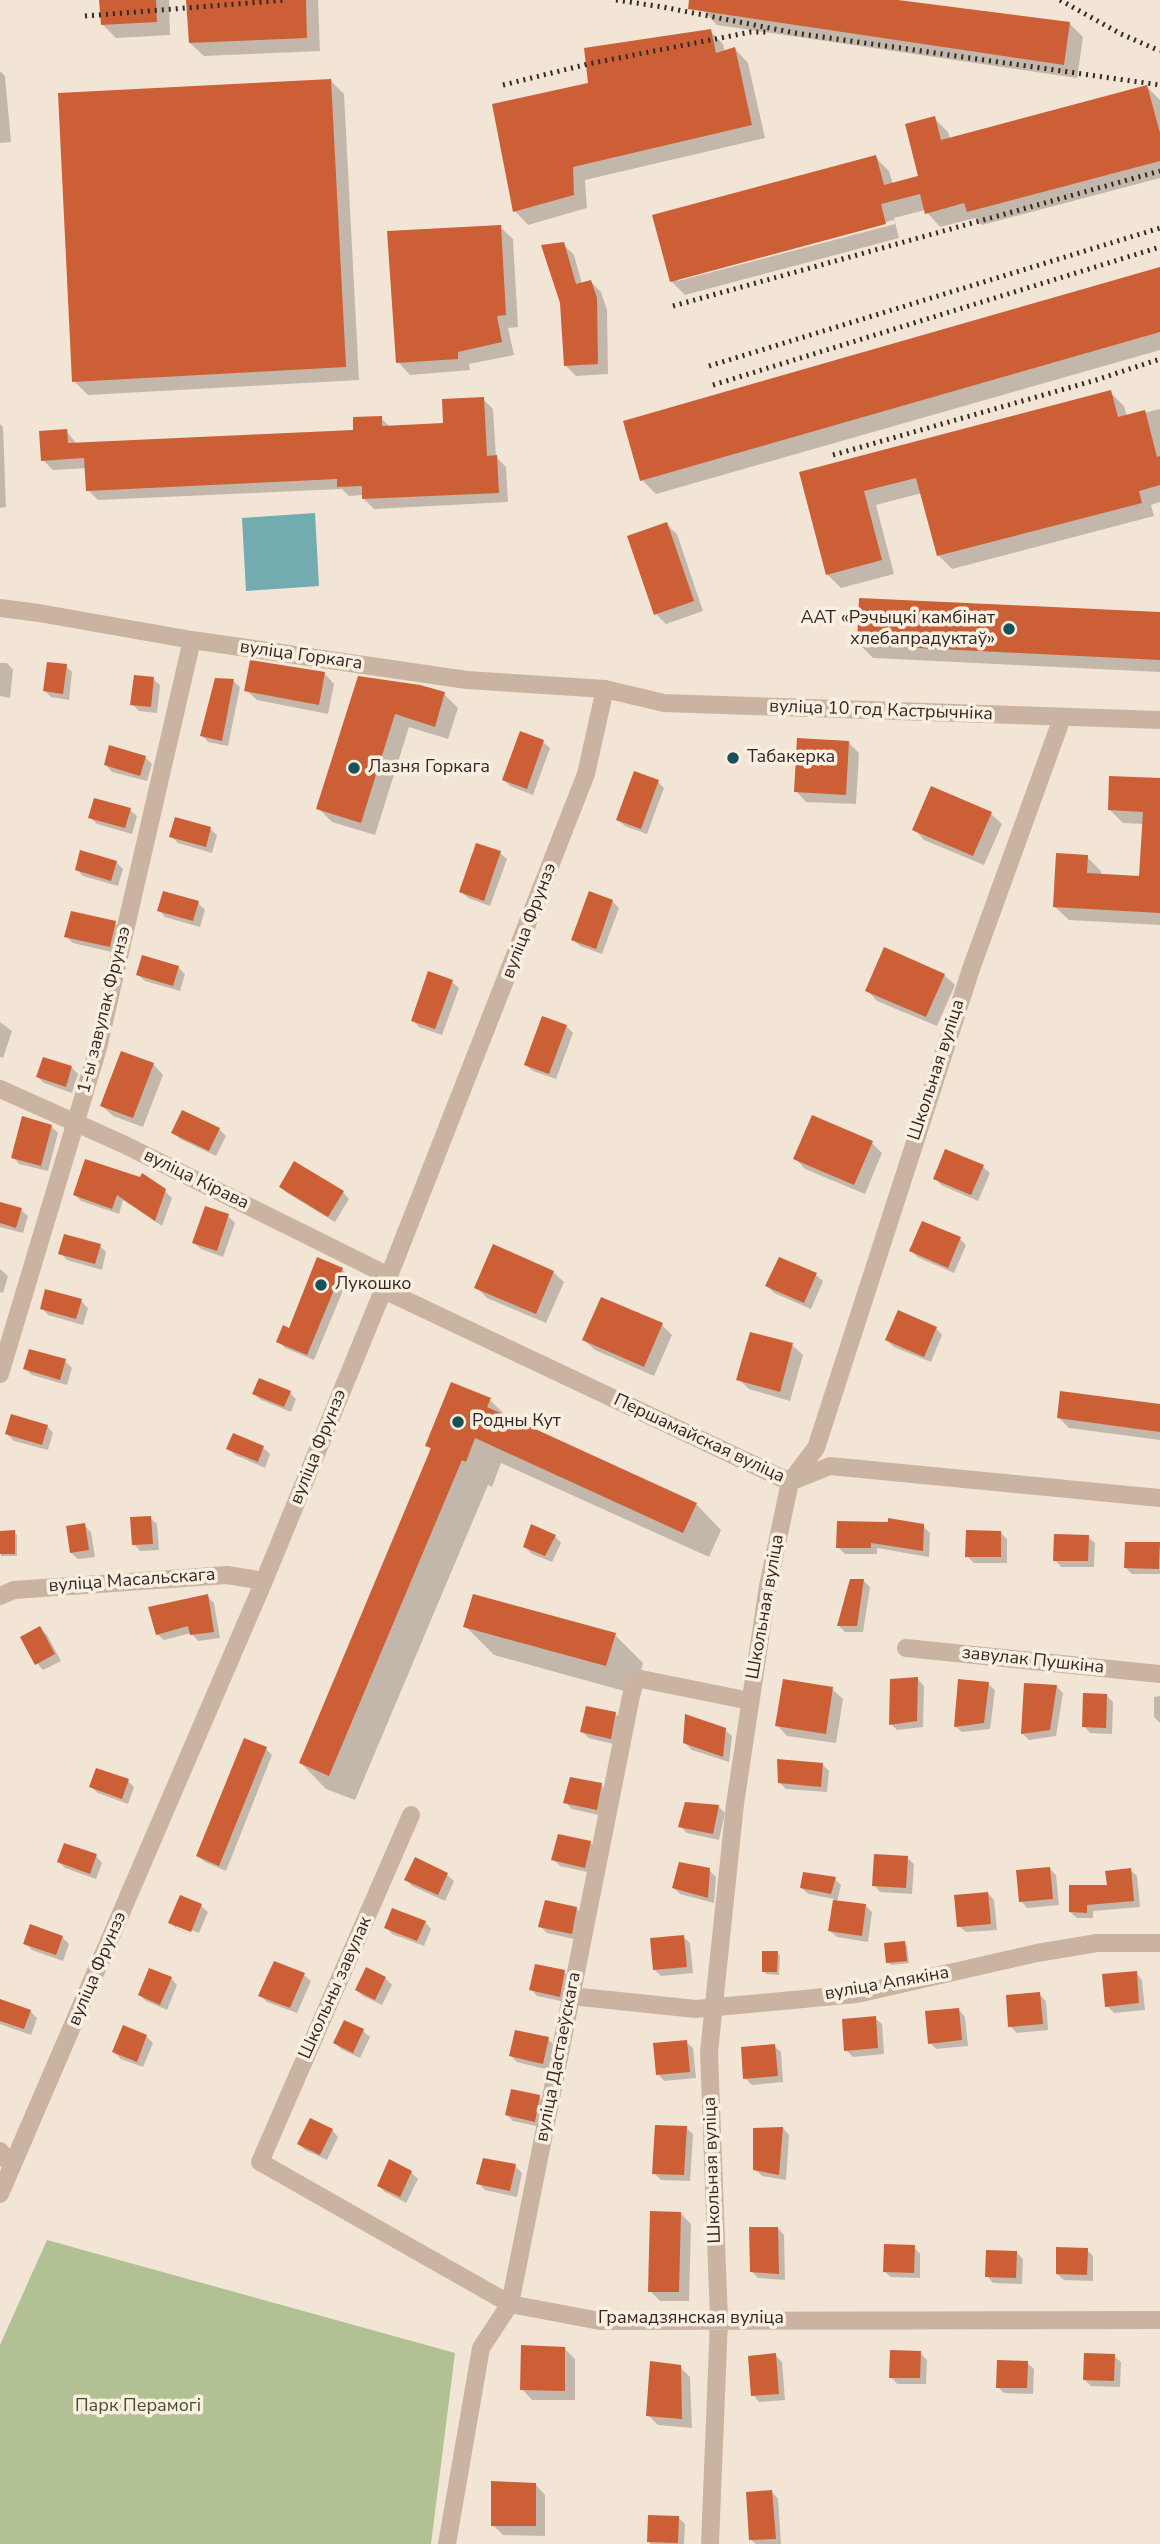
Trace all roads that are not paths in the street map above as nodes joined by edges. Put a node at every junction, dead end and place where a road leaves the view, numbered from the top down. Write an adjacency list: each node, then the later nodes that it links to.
1 (0, 608): 2 (street, вуліца Горкага)
2 (191, 640): 3 (street, вуліца Горкага); 7 (street, 1-ы завулак Фрунзэ)
3 (605, 688): 4 (street, вуліца 10 год Кастрычніка); 8 (street, вуліца Фрунзэ)
4 (1062, 718): 5 (street, вуліца 10 год Кастрычніка); 10 (street, Школьная вуліца)
5 (1160, 720)
6 (0, 1089): 7 (street, вуліца Кірава)
7 (76, 1123): 8 (street, вуліца Кірава); 9 (street, 1-ы завулак Фрунзэ)
8 (386, 1283): 10 (street, Першамайская вуліца); 12 (street, вуліца Фрунзэ)
9 (0, 1374)
10 (790, 1482): 11 (street, Першамайская вуліца); 16 (street, Школьная вуліца)
11 (1160, 1498)
12 (264, 1581): 13 (street, вуліца Масальскага); 23 (street, вуліца Фрунзэ)
13 (0, 1596)
14 (906, 1648): 15 (street, завулак Пушкіна)
15 (1160, 1674)
16 (750, 1701): 19 (street, вуліца Дастаеўскага); 20 (street, Школьная вуліца)
17 (411, 1815): 22 (street, Школьны завулак)
18 (1160, 1943): 20 (street, вуліца Апякіна)
19 (571, 1996): 20 (street, вуліца Апякіна); 25 (street, вуліца Дастаеўскага)
20 (713, 2007): 26 (street, Школьная вуліца)
21 (0, 2151): 23 (street)
22 (260, 2162): 25 (street, Грамадзянская вуліца)
23 (6, 2166): 24 (street, вуліца Фрунзэ)
24 (0, 2194)
25 (510, 2304): 26 (street, Грамадзянская вуліца); 28 (street, вуліца Дастаеўскага)
26 (719, 2320): 27 (street, Грамадзянская вуліца); 29 (street, Школьная вуліца)
27 (1160, 2320)
28 (447, 2544)
29 (710, 2544)

